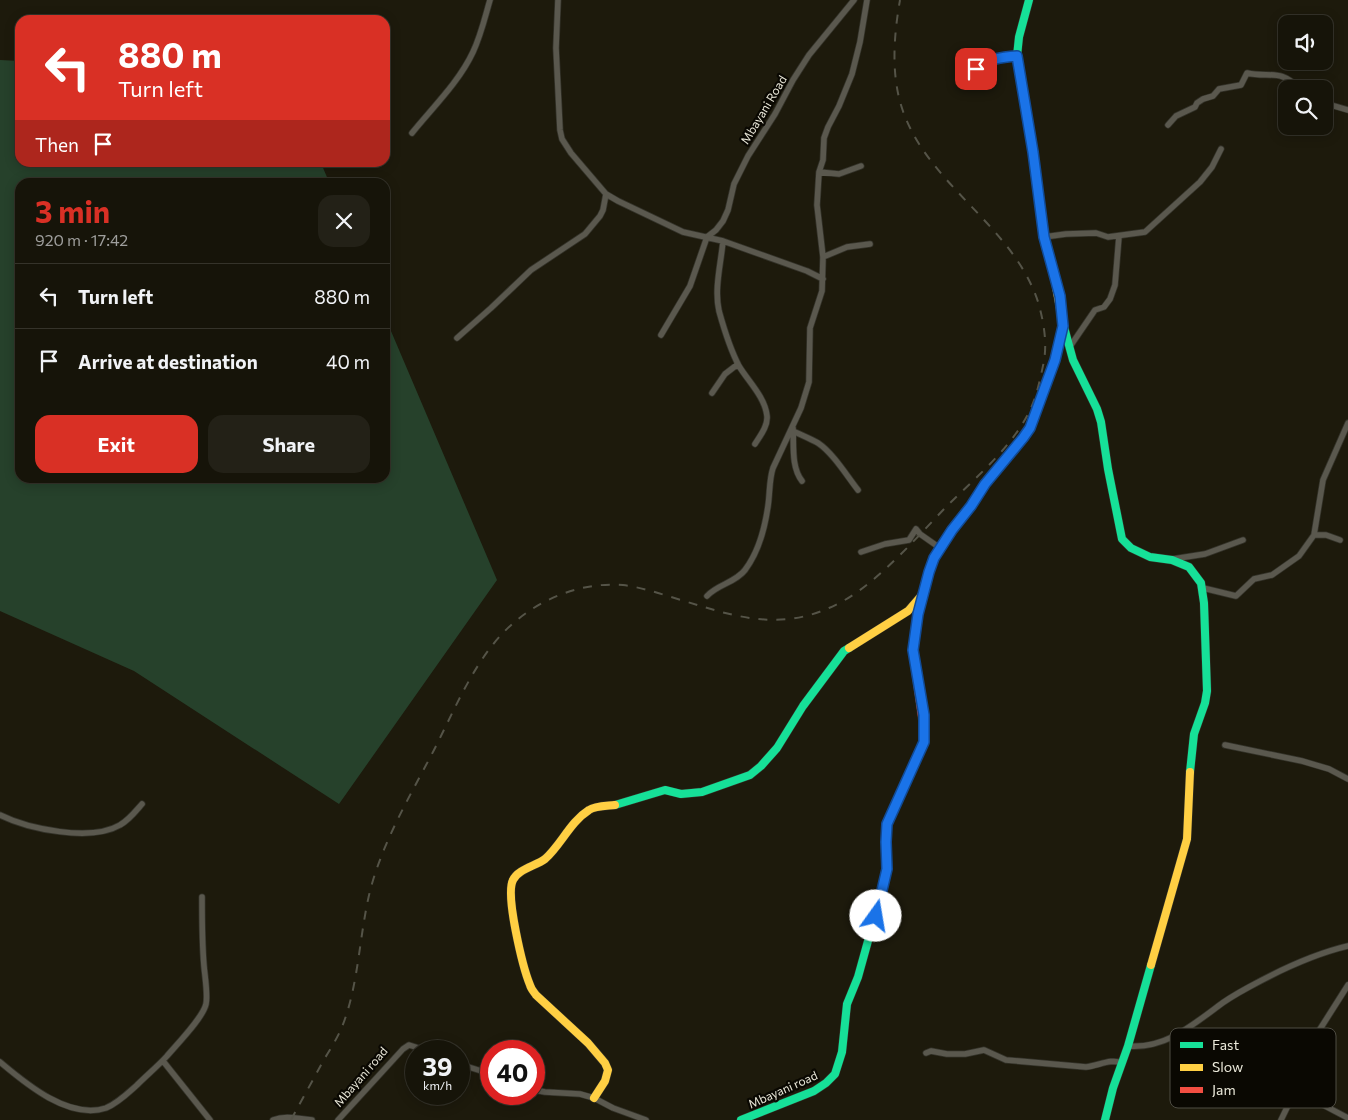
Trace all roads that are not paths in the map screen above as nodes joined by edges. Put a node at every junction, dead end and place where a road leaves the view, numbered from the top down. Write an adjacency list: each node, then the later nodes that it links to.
1 (490, 0): 12 (street)
2 (558, 0): 16 (street)
3 (854, 0): 18 (street, Mbayani Road)
4 (867, 0): 15 (street)
5 (1029, 0): 6 (street, Mbayani road)
6 (1017, 56): 7 (street); 19 (street, Mbayani road)
7 (976, 69)
8 (1288, 80): 11 (street)
9 (1333, 106): 10 (street)
10 (1348, 110)
11 (1168, 126)
12 (412, 132)
13 (1221, 149): 17 (street)
14 (861, 166): 15 (street)
15 (819, 172): 22 (street)
16 (606, 194): 18 (street); 26 (street)
17 (1119, 236): 19 (street); 27 (street)
18 (707, 237): 20 (street); 25 (street)
19 (1044, 237): 24 (street, Mbayani road)
20 (723, 241): 23 (street); 28 (street)
21 (870, 244): 22 (street)
22 (823, 257): 23 (street)
23 (823, 279): 31 (street)
24 (1063, 326): 27 (street); 38 (street, Mbayani road)
25 (661, 334)
26 (457, 338)
27 (1070, 348): 40 (street)
28 (738, 364): 29 (street); 32 (street)
29 (712, 393)
30 (1348, 423): 35 (street)
31 (793, 428): 33 (street); 34 (street); 43 (street)
32 (755, 444)
33 (802, 481)
34 (858, 490)
35 (1314, 535): 37 (street); 41 (street)
36 (1243, 540): 40 (street)
37 (1340, 540)
38 (940, 548): 39 (street); 42 (street, Mbayani road)
39 (861, 552)
40 (1172, 560): 41 (street)
41 (1203, 588): 54 (street)
42 (924, 593): 61 (street); 70 (street, Mbayani road)
43 (707, 596)
44 (1225, 745): 45 (street)
45 (1348, 779)
46 (142, 804): 47 (street)
47 (0, 815)
48 (202, 897): 57 (street)
49 (1348, 946): 51 (street)
50 (1348, 985): 52 (street)
51 (1188, 1028)
52 (1321, 1028)
53 (1170, 1040): 54 (street)
54 (1128, 1046): 59 (street)
55 (405, 1047): 68 (street, Mbayani road)
56 (926, 1053): 59 (street)
57 (163, 1061): 58 (street); 65 (street)
58 (0, 1062)
59 (1122, 1063): 71 (street)
60 (545, 1092): 61 (street)
61 (594, 1098): 69 (street)
62 (1287, 1108): 72 (street)
63 (1329, 1108): 64 (street)
64 (1348, 1118)
65 (210, 1120)
66 (275, 1120): 67 (street)
67 (312, 1120)
68 (338, 1120)
69 (646, 1120)
70 (741, 1120)
71 (1106, 1120)
72 (1281, 1120)

